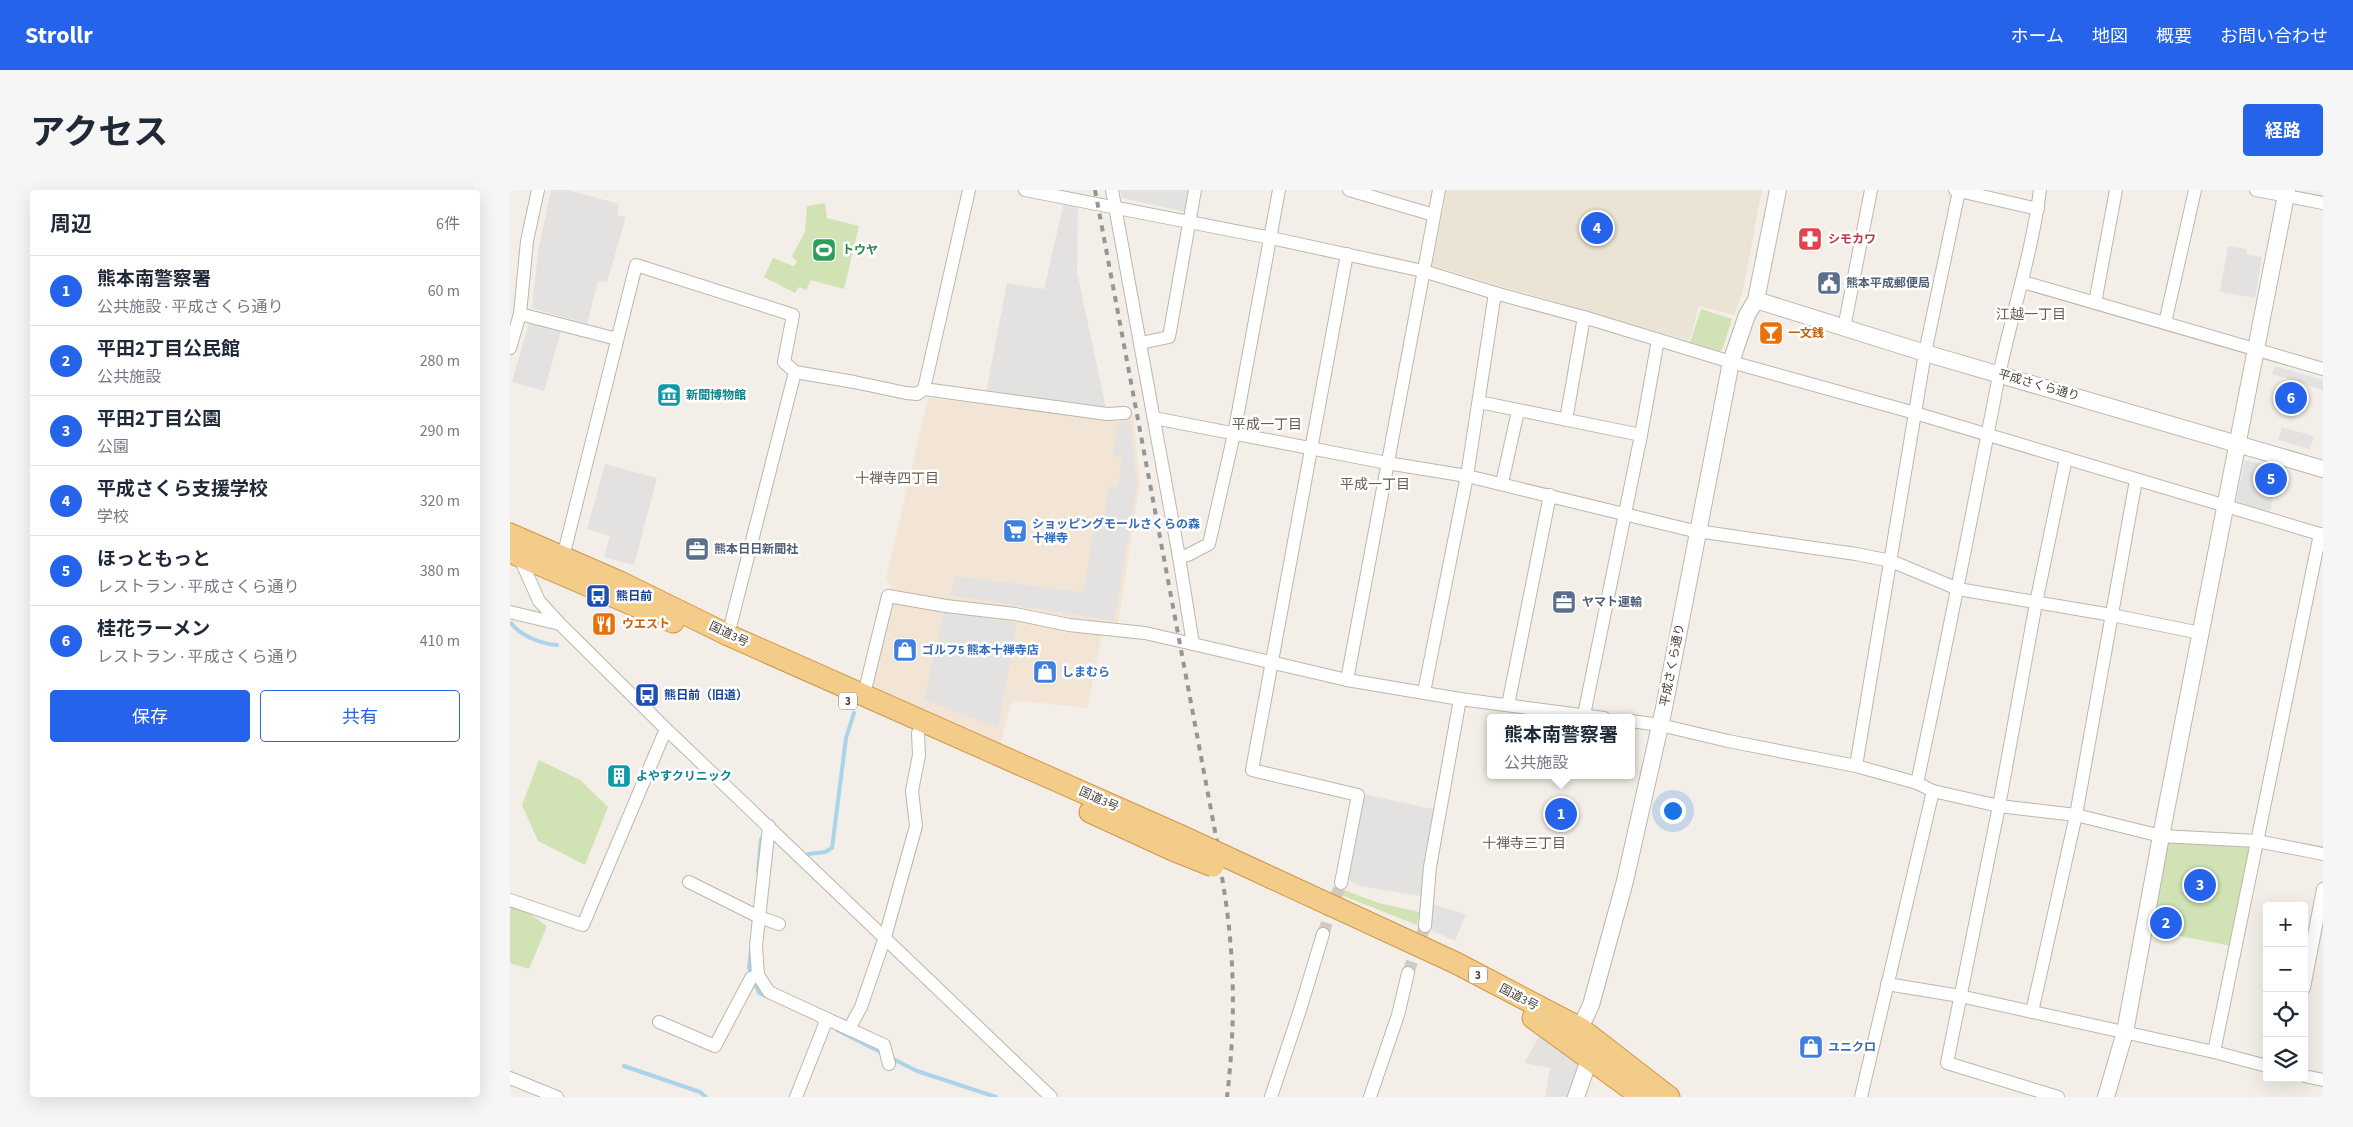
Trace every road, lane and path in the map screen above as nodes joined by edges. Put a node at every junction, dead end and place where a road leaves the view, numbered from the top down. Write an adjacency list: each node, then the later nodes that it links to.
1 (538, 190): 30 (street)
2 (969, 190): 44 (street)
3 (1025, 190): 19 (street)
4 (1112, 190): 19 (street)
5 (1195, 190): 22 (street)
6 (1279, 190): 23 (street)
7 (1439, 190): 21 (street)
8 (1778, 190): 28 (street, 平成さくら通り)
9 (1872, 190): 33 (street)
10 (1955, 190): 16 (street)
11 (2040, 190): 20 (street)
12 (2116, 190): 29 (street)
13 (2195, 190): 32 (street)
14 (2256, 190): 17 (street)
15 (1354, 191): 21 (street)
16 (1959, 191): 20 (street); 39 (street)
17 (2286, 193): 18 (street); 38 (street)
18 (2323, 203)
19 (1116, 208): 22 (street); 36 (street)
20 (2038, 208): 26 (street)
21 (1434, 215): 25 (street)
22 (1189, 222): 23 (street); 36 (street)
23 (1271, 238): 24 (street); 51 (street)
24 (1347, 254): 25 (street); 55 (street)
25 (1423, 271): 27 (street); 57 (street)
26 (2022, 282): 29 (street); 43 (street)
27 (1495, 293): 31 (street); 45 (street)
28 (1756, 300): 33 (street, 平成さくら通り); 40 (street, 平成さくら通り)
29 (2095, 303): 32 (street)
30 (520, 314): 34 (street); 37 (street)
31 (1584, 317): 35 (street); 50 (street)
32 (2165, 323): 38 (street)
33 (1844, 328): 39 (street, 平成さくら通り)
34 (616, 339): 42 (street); 70 (street)
35 (1658, 340): 40 (street); 53 (street)
36 (1141, 343): 49 (street)
37 (510, 348)
38 (2255, 349): 41 (street); 54 (street)
39 (1925, 353): 43 (street, 平成さくら通り); 47 (street)
40 (1731, 362): 47 (street); 65 (street, 平成さくら通り)
41 (2323, 369)
42 (795, 372): 44 (street); 77 (street)
43 (2000, 374): 52 (street); 54 (street, 平成さくら通り)
44 (924, 389): 48 (street)
45 (1479, 402): 46 (street); 59 (street)
46 (1518, 411): 50 (street); 61 (street)
47 (1916, 412): 52 (street); 69 (street)
48 (1125, 413)
49 (1154, 418): 51 (street); 68 (street)
50 (1566, 420): 53 (street)
51 (1234, 434): 55 (street); 68 (street)
52 (1988, 434): 56 (street); 71 (street)
53 (1641, 435): 64 (street)
54 (2237, 443): 58 (street, 平成さくら通り); 63 (street)
55 (1311, 449): 57 (street); 79 (street)
56 (2066, 458): 60 (street); 72 (street)
57 (1387, 463): 59 (street); 80 (street)
58 (2323, 469)
59 (1467, 476): 61 (street); 81 (street)
60 (2136, 480): 63 (street); 74 (street)
61 (1502, 484): 62 (street)
62 (1550, 495): 64 (street); 84 (street)
63 (2224, 506): 66 (street); 76 (street)
64 (1624, 514): 65 (street); 86 (street)
65 (1698, 531): 69 (street); 88 (street, 平成さくら通り)
66 (2321, 535): 98 (street)
67 (515, 545): 70 (highway, 国道3号 / 3); 75 (street)
68 (1179, 557): 78 (street)
69 (1891, 562): 71 (street); 91 (street)
70 (561, 566): 77 (highway, 国道3号 / 3); 90 (highway, 国道3号 / 3)
71 (1958, 589): 72 (street); 92 (street)
72 (2036, 603): 74 (street); 94 (street)
73 (510, 612): 75 (street)
74 (2112, 615): 76 (street); 95 (street)
75 (560, 624): 89 (street)
76 (2200, 633): 97 (street)
77 (728, 634): 82 (highway, 国道3号 / 3)
78 (1193, 644): 79 (street); 82 (street)
79 (1271, 662): 80 (street); 102 (street)
80 (1347, 680): 81 (street)
81 (1424, 692): 83 (street)
82 (864, 694): 99 (highway, 国道3号 / 3)
83 (1460, 699): 84 (street); 108 (street)
84 (1508, 705): 85 (street)
85 (1576, 714)
86 (1584, 714)
87 (1635, 722): 88 (street)
88 (1660, 725): 91 (street); 119 (street, 平成さくら通り)
89 (666, 729): 96 (street); 105 (street)
90 (918, 733): 99 (highway, 国道3号 / 3); 110 (street)
91 (1856, 766): 92 (street)
92 (1917, 783): 93 (street)
93 (1932, 791): 94 (street); 114 (street)
94 (1999, 806): 95 (street); 115 (street)
95 (2076, 816): 97 (street); 116 (street)
96 (769, 826): 106 (street); 110 (street)
97 (2160, 836): 98 (street); 121 (street)
98 (2257, 841): 100 (street); 122 (street)
99 (1177, 843): 103 (highway, 国道3号 / 3, bridge)
100 (2323, 854)
101 (689, 882): 106 (street)
102 (1341, 883)
103 (1269, 884): 119 (highway, 国道3号 / 3); 123 (highway, 国道3号 / 3)
104 (2323, 889): 111 (street)
105 (510, 900)
106 (759, 917): 107 (street); 113 (street)
107 (779, 924)
108 (1425, 926)
109 (1323, 934): 133 (street)
110 (884, 937): 120 (street); 132 (street)
111 (2308, 967)
112 (1408, 973): 134 (street)
113 (758, 975): 117 (street); 118 (street)
114 (1887, 984): 115 (street); 138 (street)
115 (1960, 996): 116 (street); 139 (street)
116 (2032, 1012): 121 (street)
117 (823, 1017): 120 (street); 131 (street)
118 (659, 1022)
119 (1580, 1028): 123 (street); 137 (highway, 国道3号 / 3)
120 (849, 1029): 124 (street)
121 (2125, 1032): 122 (street); 140 (street)
122 (2214, 1052): 125 (street)
123 (1590, 1057): 135 (street); 136 (highway, 国道3号 / 3)
124 (889, 1064)
125 (2263, 1065)
126 (2308, 1077): 128 (street)
127 (510, 1078): 129 (street)
128 (2323, 1080)
129 (538, 1093): 130 (street)
130 (557, 1097)
131 (796, 1097)
132 (1051, 1097)
133 (1271, 1097)
134 (1370, 1097)
135 (1576, 1097)
136 (1642, 1097)
137 (1669, 1097)
138 (1861, 1097)
139 (2058, 1097)
140 (2106, 1097)

